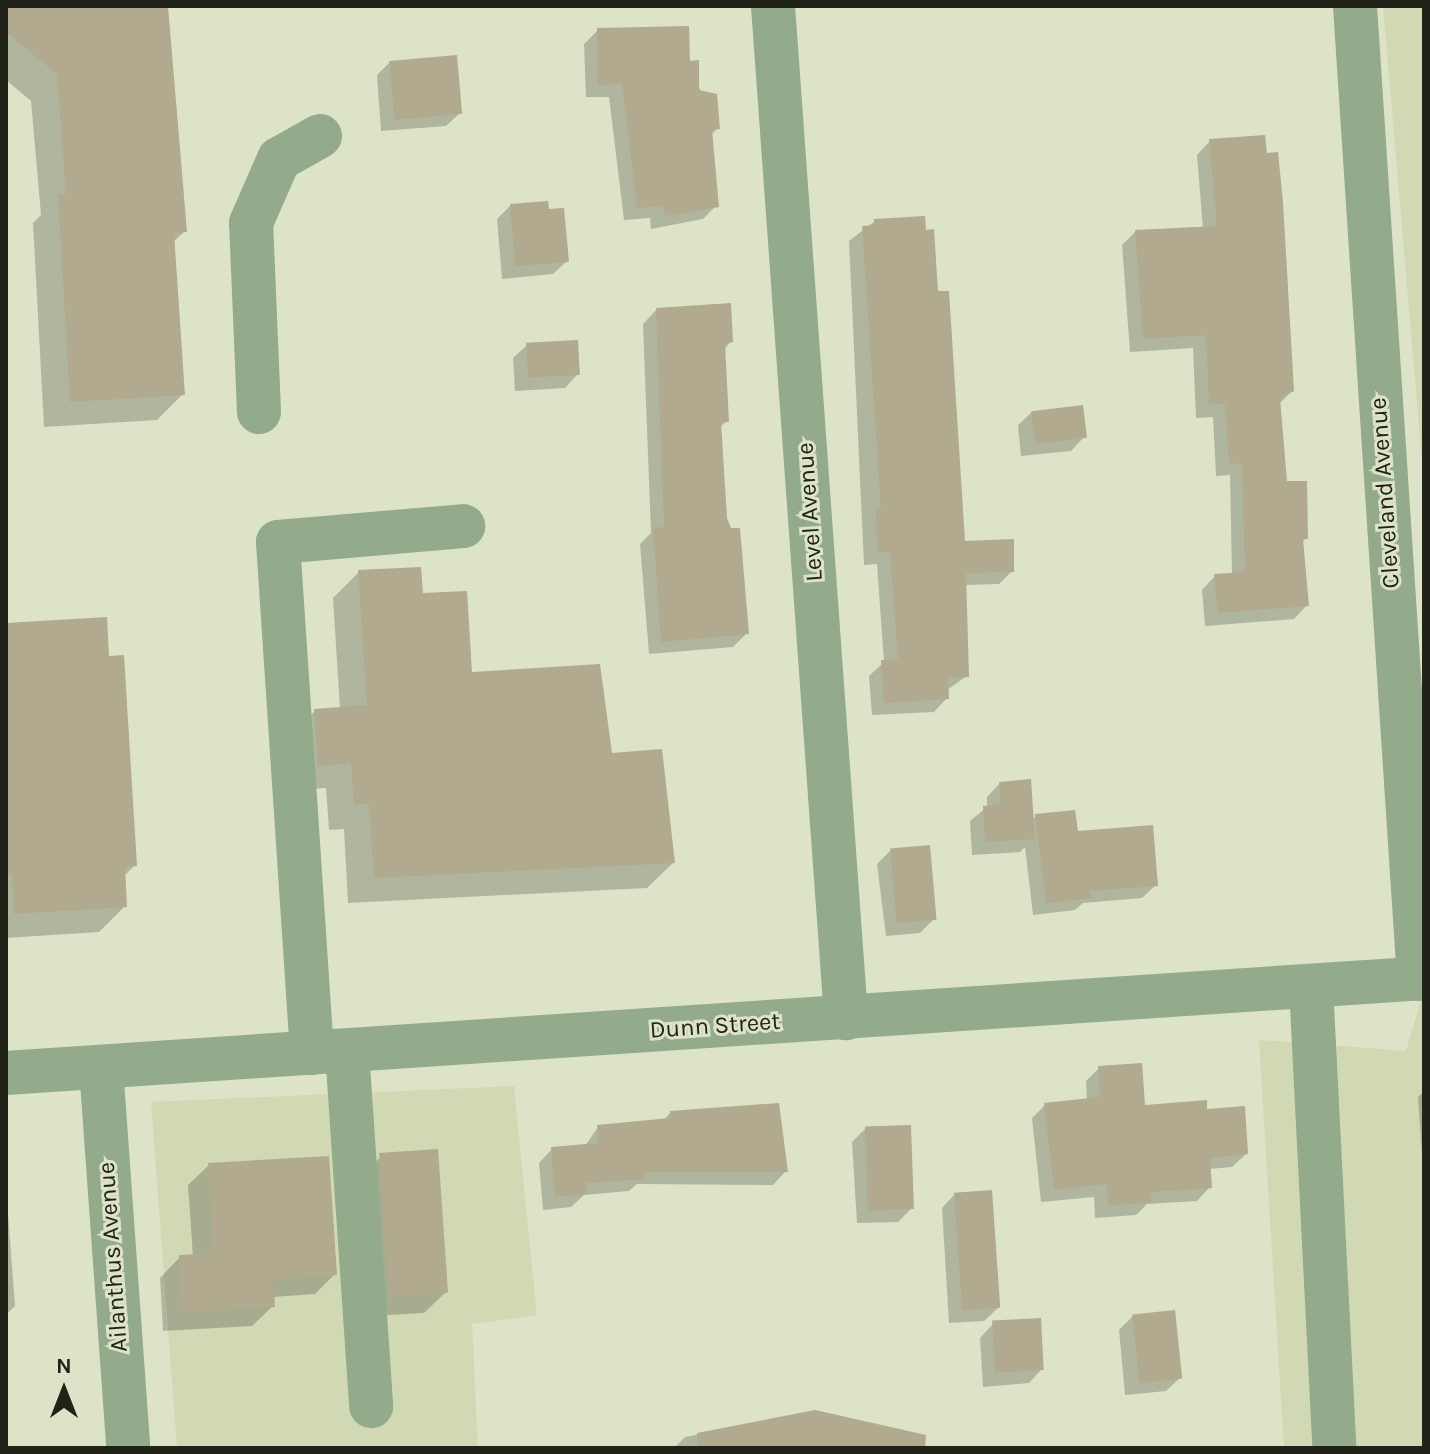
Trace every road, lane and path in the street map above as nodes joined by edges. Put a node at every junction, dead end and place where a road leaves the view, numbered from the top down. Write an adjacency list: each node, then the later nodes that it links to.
1 (773, 6): 8 (street, Level Avenue)
2 (1355, 6): 6 (street, Cleveland Avenue)
3 (320, 136): 4 (street)
4 (259, 412)
5 (463, 526): 9 (street)
6 (1421, 979): 7 (street, Dunn Street)
7 (1311, 986): 8 (street, Dunn Street); 14 (street)
8 (846, 1018): 9 (street, Dunn Street)
9 (329, 1052): 10 (street, Dunn Street); 12 (street)
10 (101, 1067): 11 (street, Dunn Street); 13 (street, Ailanthus Avenue)
11 (6, 1073)
12 (371, 1406)
13 (128, 1448)
14 (1334, 1448)

